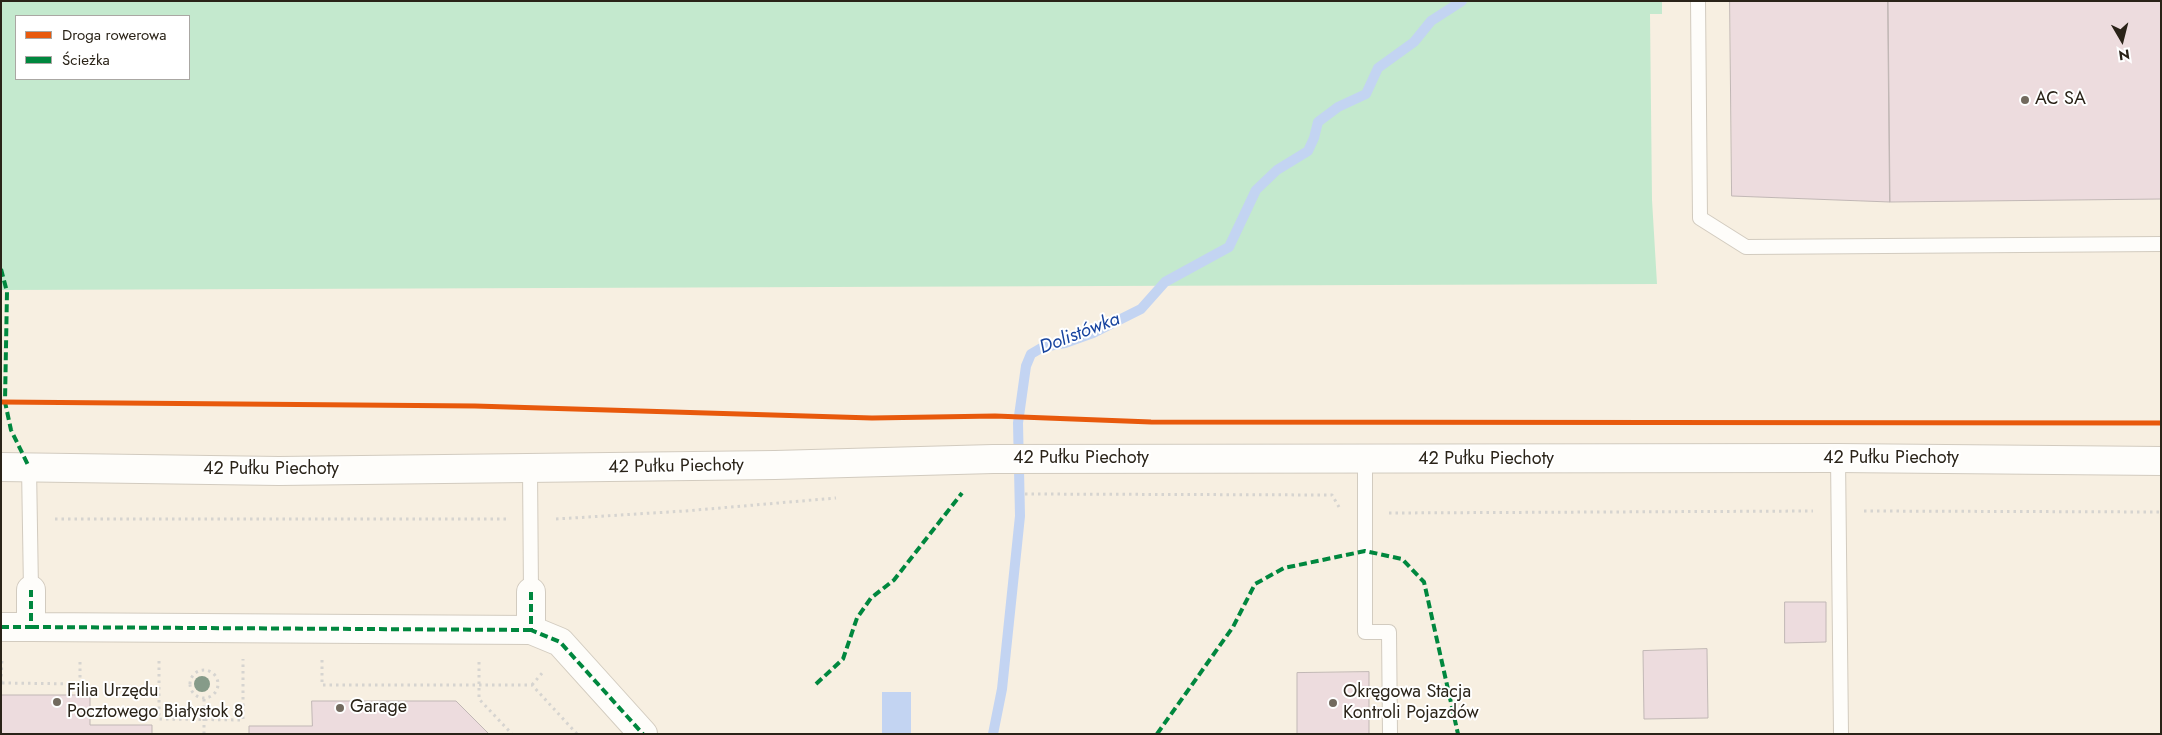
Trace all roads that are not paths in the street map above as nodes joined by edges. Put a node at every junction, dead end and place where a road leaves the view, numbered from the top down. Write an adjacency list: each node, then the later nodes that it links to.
1 (1698, 1): 2 (lane)
2 (2161, 244)
3 (1838, 458): 4 (street, 42 Pułku Piechoty); 5 (street, 42 Pułku Piechoty); 16 (lane)
4 (1365, 460): 8 (street, 42 Pułku Piechoty); 15 (lane)
5 (2161, 461)
6 (1, 467): 7 (street, 42 Pułku Piechoty)
7 (29, 467): 8 (street, 42 Pułku Piechoty); 9 (lane)
8 (530, 469): 10 (lane)
9 (31, 590): 12 (street)
10 (531, 592): 13 (street)
11 (1, 627): 12 (street)
12 (31, 627): 13 (street)
13 (531, 630): 14 (street)
14 (643, 734)
15 (1390, 734)
16 (1841, 734)

